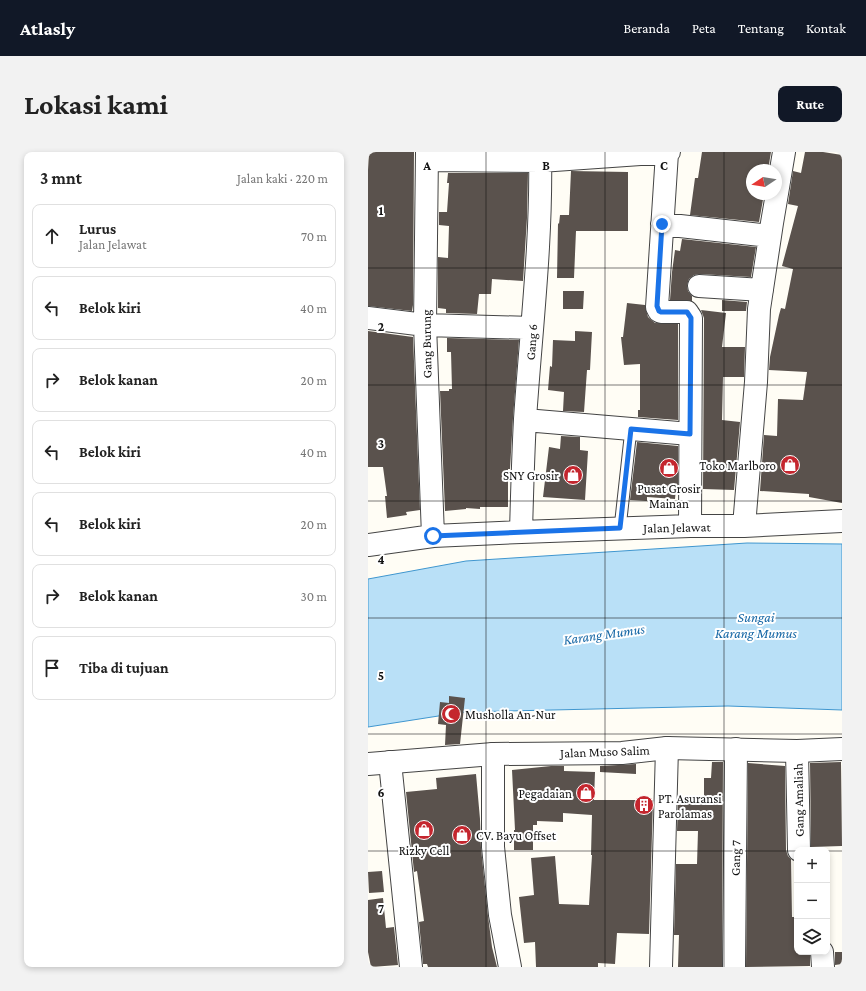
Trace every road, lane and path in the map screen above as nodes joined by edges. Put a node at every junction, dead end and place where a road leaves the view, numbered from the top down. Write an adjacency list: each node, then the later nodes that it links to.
1 (668, 152): 4 (street); 5 (street)
2 (784, 152): 6 (street)
3 (427, 156): 4 (street); 10 (street, Gang Burung)
4 (540, 157): 11 (street, Gang 6)
5 (662, 224): 6 (street); 14 (street)
6 (770, 236): 8 (street)
7 (699, 286): 8 (street)
8 (762, 290): 17 (street)
9 (368, 318): 10 (street)
10 (425, 325): 11 (street); 20 (street, Gang Burung)
11 (532, 328): 12 (street, Gang 6)
12 (525, 420): 13 (street); 19 (street, Gang 6)
13 (631, 429): 14 (street); 18 (lane)
14 (690, 434): 16 (street)
15 (842, 522): 17 (street, Jalan Jelawat)
16 (690, 526): 17 (street, Jalan Jelawat); 18 (street, Jalan Jelawat)
17 (744, 526)
18 (620, 528): 19 (street, Jalan Jelawat)
19 (521, 532): 20 (street, Jalan Jelawat)
20 (433, 536): 21 (street, Jalan Jelawat)
21 (368, 545)
22 (667, 748): 23 (street, Jalan Muso Salim); 26 (street, Jalan Muso Salim); 33 (street)
23 (736, 749): 25 (street, Jalan Muso Salim); 34 (street, Gang 7)
24 (842, 750): 25 (street, Jalan Muso Salim)
25 (798, 751): 29 (street, Gang Amaliah)
26 (493, 754): 27 (street, Jalan Muso Salim); 32 (street)
27 (390, 762): 28 (street, Jalan Muso Salim); 31 (street)
28 (368, 764)
29 (798, 847)
30 (822, 955): 35 (street)
31 (411, 967)
32 (510, 967)
33 (661, 967)
34 (734, 967)
35 (823, 967)

